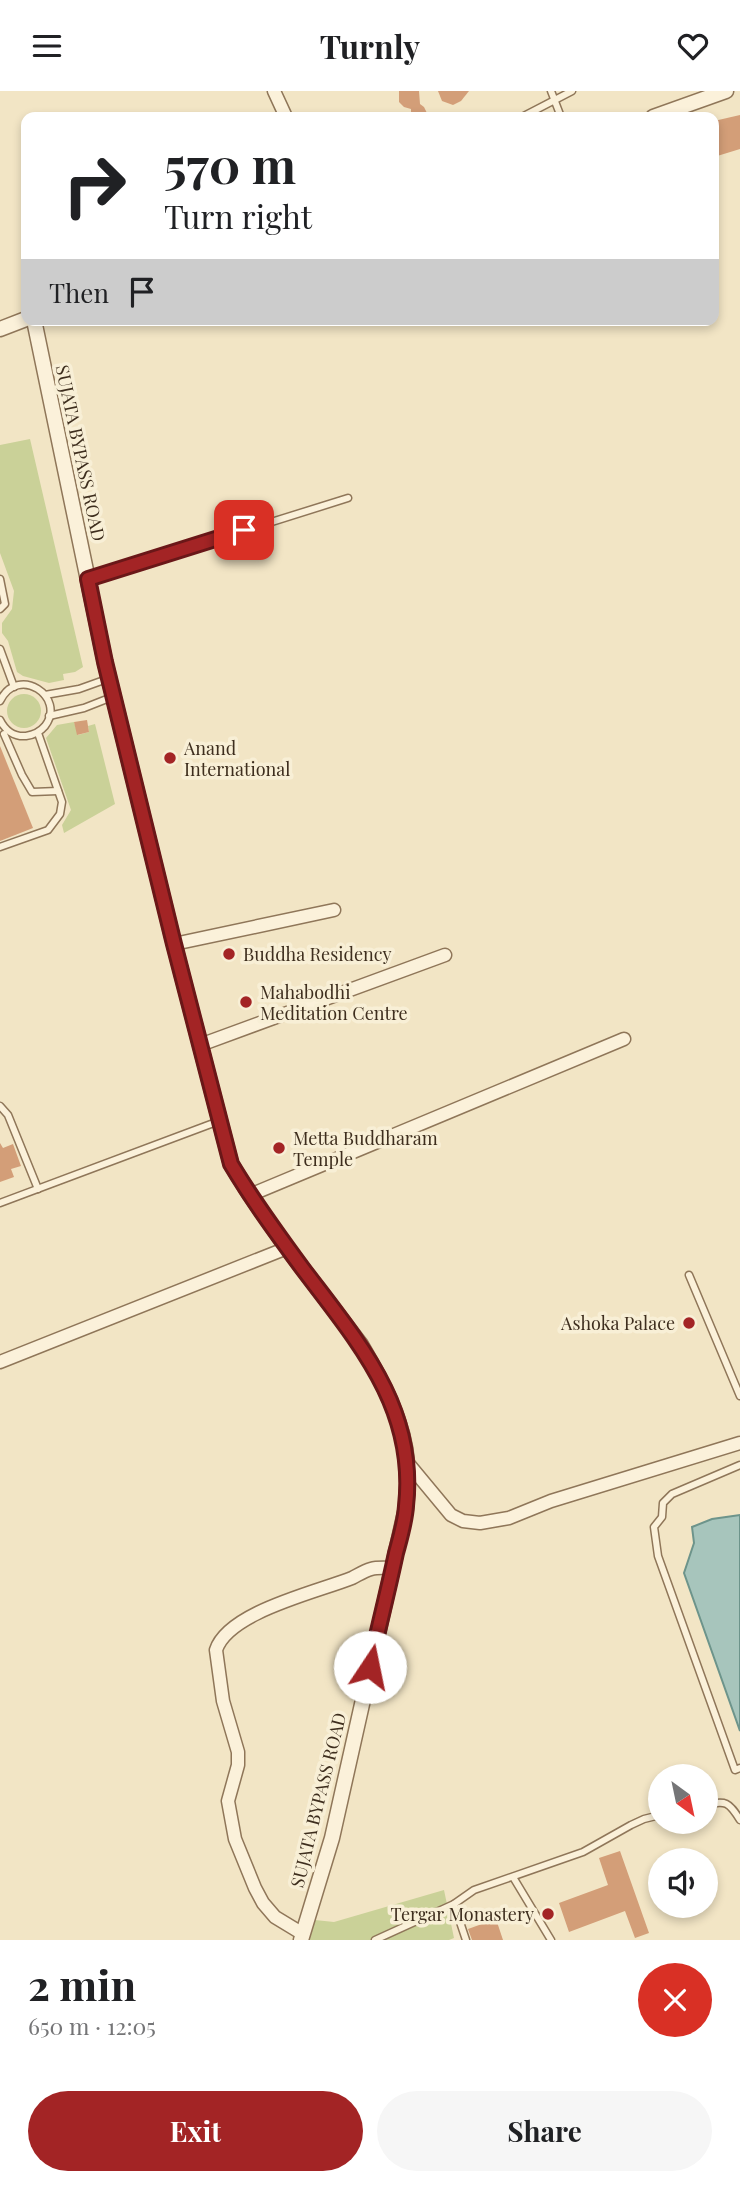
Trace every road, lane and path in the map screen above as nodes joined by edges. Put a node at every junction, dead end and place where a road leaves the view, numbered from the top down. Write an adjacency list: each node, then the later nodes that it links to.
1 (274, 91): 6 (street)
2 (551, 91): 5 (lane)
3 (572, 91): 5 (lane)
4 (726, 91): 9 (street)
5 (554, 99): 7 (lane); 8 (lane)
6 (284, 112)
7 (531, 112)
8 (559, 112)
9 (667, 112)
10 (21, 320): 11 (street)
11 (2, 324)
12 (35, 326): 15 (street, SUJATA BYPASS ROAD)
13 (348, 498): 15 (lane)
14 (0, 579): 16 (lane)
15 (88, 579): 18 (street, SUJATA BYPASS ROAD)
16 (0, 610)
17 (0, 649): 19 (lane)
18 (109, 678): 20 (lane); 21 (street, SUJATA BYPASS ROAD)
19 (14, 687): 20 (lane); 22 (lane)
20 (45, 695): 23 (lane)
21 (114, 697): 23 (lane); 30 (street, SUJATA BYPASS ROAD)
22 (0, 701)
23 (49, 716): 26 (lane)
24 (0, 720): 25 (lane)
25 (4, 733): 26 (lane); 27 (lane)
26 (38, 733): 27 (lane)
27 (58, 791): 28 (lane)
28 (0, 847)
29 (334, 910): 30 (street)
30 (174, 944): 33 (street, SUJATA BYPASS ROAD)
31 (445, 955): 33 (street)
32 (624, 1039): 37 (street)
33 (200, 1045): 35 (street, SUJATA BYPASS ROAD)
34 (0, 1106): 36 (lane)
35 (219, 1121): 36 (lane); 37 (street, SUJATA BYPASS ROAD)
36 (38, 1189): 38 (lane)
37 (250, 1195): 39 (street, SUJATA BYPASS ROAD)
38 (0, 1203)
39 (287, 1248): 41 (street); 44 (street, SUJATA BYPASS ROAD)
40 (689, 1275): 42 (lane)
41 (0, 1362)
42 (740, 1397)
43 (740, 1443): 44 (street)
44 (407, 1462): 46 (street, SUJATA BYPASS ROAD)
45 (740, 1465): 47 (lane)
46 (380, 1568): 53 (street, SUJATA BYPASS ROAD); 53 (street)
47 (740, 1768)
48 (718, 1804): 50 (lane)
49 (648, 1818): 51 (lane)
50 (740, 1820)
51 (513, 1877): 52 (lane); 56 (lane)
52 (454, 1904): 54 (lane); 55 (lane)
53 (302, 1937)
54 (375, 1940)
55 (466, 1940)
56 (551, 1940)

